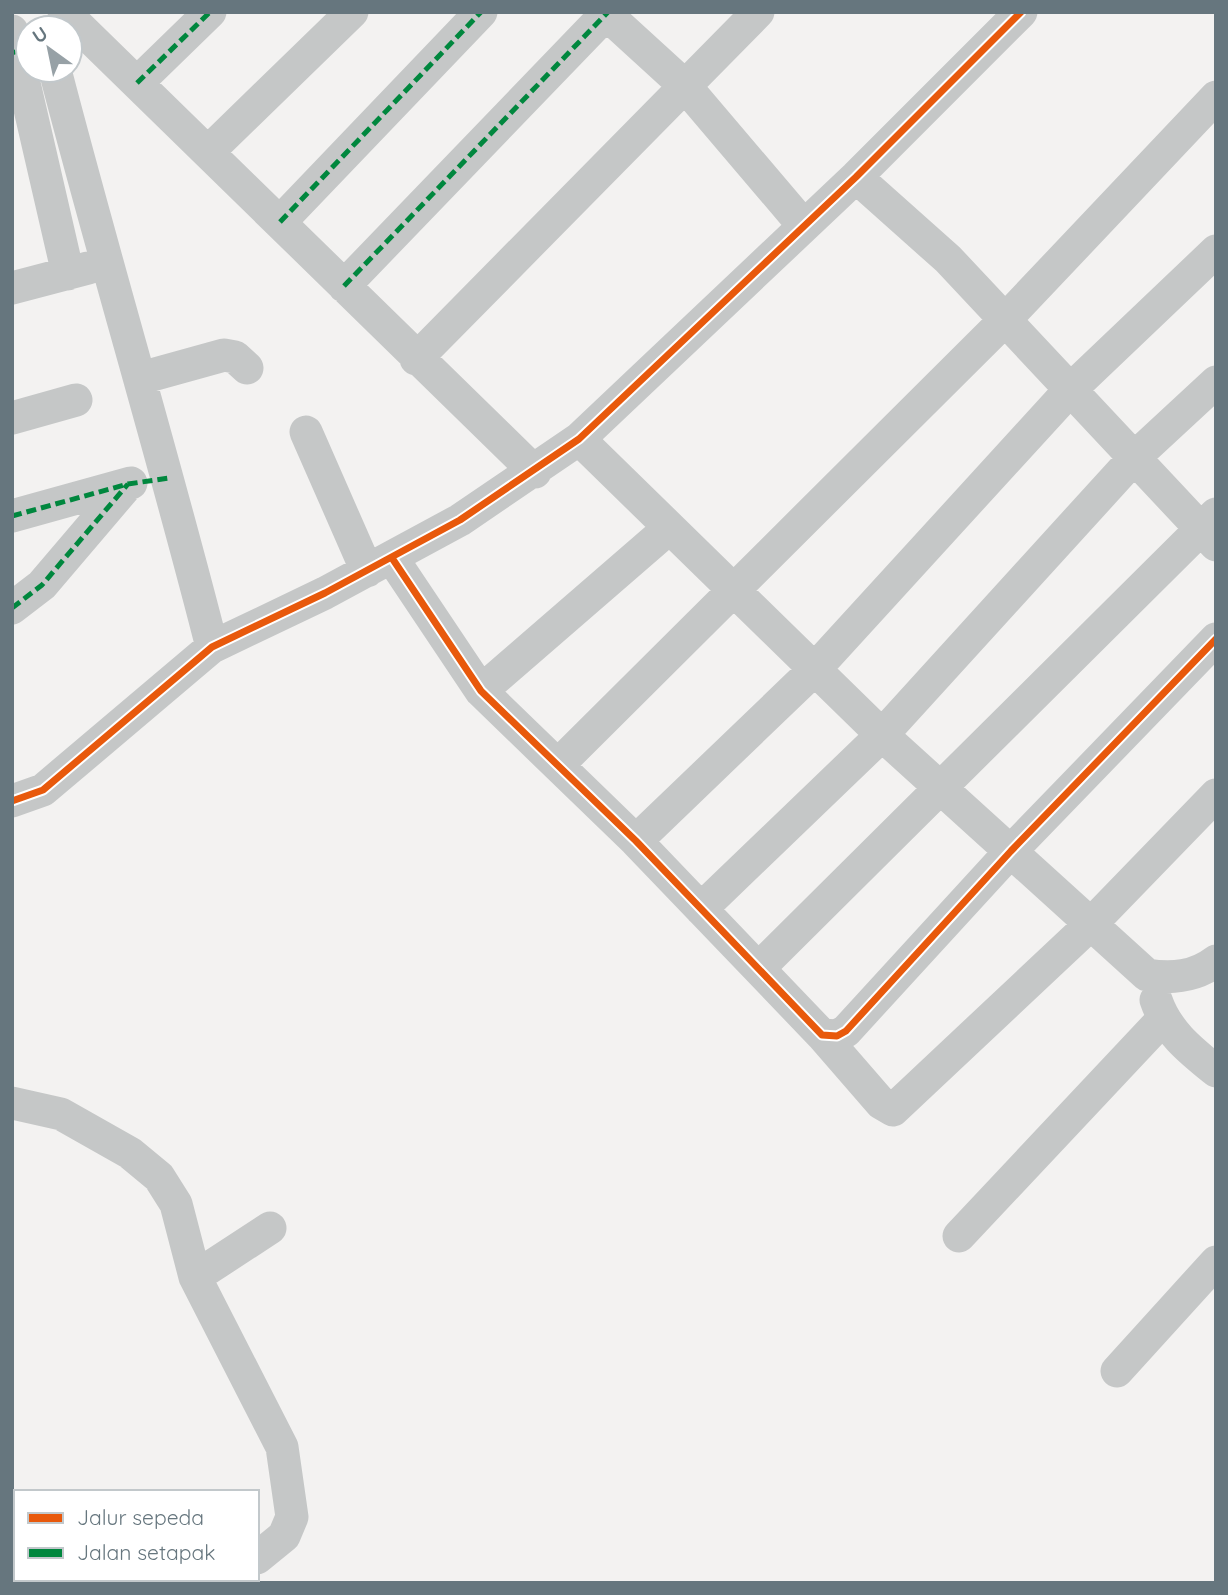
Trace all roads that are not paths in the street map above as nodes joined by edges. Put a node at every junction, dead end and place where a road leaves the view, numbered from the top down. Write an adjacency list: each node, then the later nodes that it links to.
1 (64, 12): 8 (street)
2 (210, 12): 8 (street)
3 (352, 12): 14 (street)
4 (481, 12): 16 (street)
5 (758, 12): 11 (street)
6 (1021, 12): 15 (street)
7 (606, 13): 11 (street); 21 (street)
8 (137, 83): 14 (street)
9 (19, 84): 13 (street)
10 (59, 84): 19 (street)
11 (685, 86): 17 (street); 24 (street)
12 (1216, 97): 23 (street)
13 (26, 148): 20 (street)
14 (208, 152): 16 (street)
15 (856, 177): 17 (street); 23 (street)
16 (280, 222): 21 (street)
17 (804, 226): 32 (street)
18 (1216, 250): 28 (street)
19 (105, 263): 20 (street); 26 (street)
20 (68, 274): 22 (street)
21 (344, 286): 24 (street)
22 (12, 288)
23 (1004, 321): 28 (street); 41 (street)
24 (416, 359): 34 (street)
25 (247, 368): 26 (street)
26 (141, 378): 35 (street)
27 (1216, 382): 33 (street)
28 (1069, 391): 33 (street); 45 (street)
29 (76, 400): 30 (street)
30 (12, 418)
31 (306, 432): 40 (street)
32 (579, 439): 34 (street); 38 (street)
33 (1135, 457): 39 (street); 47 (street)
34 (535, 472): 40 (street)
35 (169, 478): 36 (street); 44 (street)
36 (128, 484): 37 (street); 42 (street)
37 (12, 516)
38 (668, 529): 41 (street); 46 (street)
39 (1211, 529): 49 (street)
40 (380, 565): 44 (street); 46 (street)
41 (735, 590): 45 (street); 48 (street)
42 (12, 608)
43 (1216, 639): 53 (street)
44 (212, 647): 51 (street)
45 (814, 670): 47 (street); 52 (street)
46 (481, 691): 48 (street)
47 (881, 735): 49 (street); 54 (street)
48 (558, 765): 52 (street)
49 (942, 789): 53 (street); 57 (street)
50 (1216, 795): 55 (street)
51 (12, 801)
52 (636, 841): 54 (street)
53 (1012, 851): 55 (street); 60 (street)
54 (701, 909): 57 (street)
55 (1092, 923): 58 (street); 60 (street)
56 (1216, 961): 58 (street)
57 (760, 967): 60 (street)
58 (1147, 975): 59 (street)
59 (1163, 1019): 61 (street); 64 (street)
60 (822, 1035)
61 (1216, 1071)
62 (12, 1102): 66 (street)
63 (270, 1228): 66 (street)
64 (959, 1236)
65 (1216, 1262): 67 (street)
66 (195, 1277): 68 (street)
67 (1117, 1371)
68 (259, 1556)

